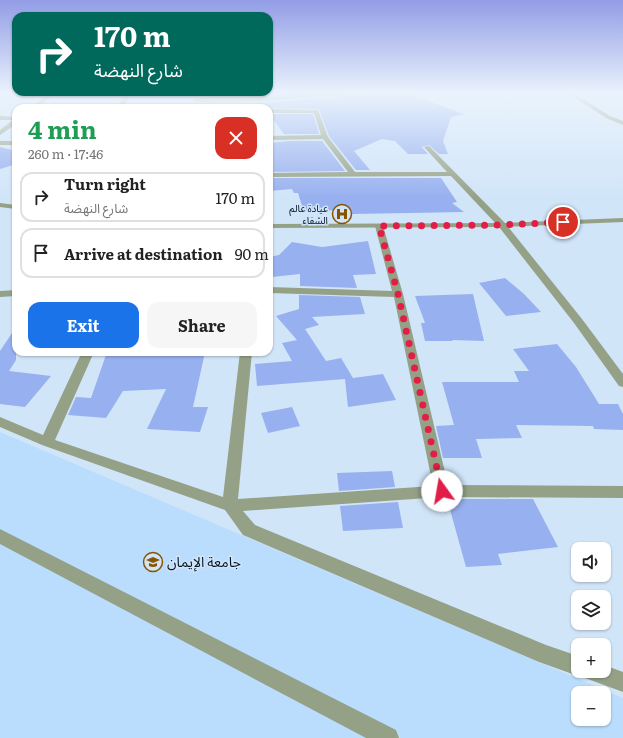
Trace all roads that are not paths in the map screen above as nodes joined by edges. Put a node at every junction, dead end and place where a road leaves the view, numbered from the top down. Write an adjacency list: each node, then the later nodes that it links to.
1 (322, 128): 3 (street)
2 (273, 138): 3 (street)
3 (325, 138): 7 (street)
4 (0, 143): 5 (street)
5 (12, 143)
6 (427, 147): 8 (street)
7 (353, 174): 8 (street); 9 (street)
8 (452, 174): 13 (street)
9 (273, 175)
10 (0, 205): 11 (street)
11 (12, 206)
12 (623, 220): 13 (street)
13 (502, 225): 15 (street); 22 (street)
14 (273, 226): 15 (street)
15 (379, 226): 19 (street)
16 (273, 290): 19 (street)
17 (12, 293): 18 (street)
18 (0, 294)
19 (398, 294): 25 (street)
20 (86, 356): 24 (street)
21 (246, 356): 27 (street)
22 (623, 383)
23 (0, 422): 24 (street)
24 (47, 442): 27 (street)
25 (442, 491): 26 (street); 27 (street)
26 (623, 492)
27 (230, 506): 29 (street)
28 (0, 536): 32 (street)
29 (571, 664)
30 (611, 678): 31 (street)
31 (623, 682)
32 (388, 738)

